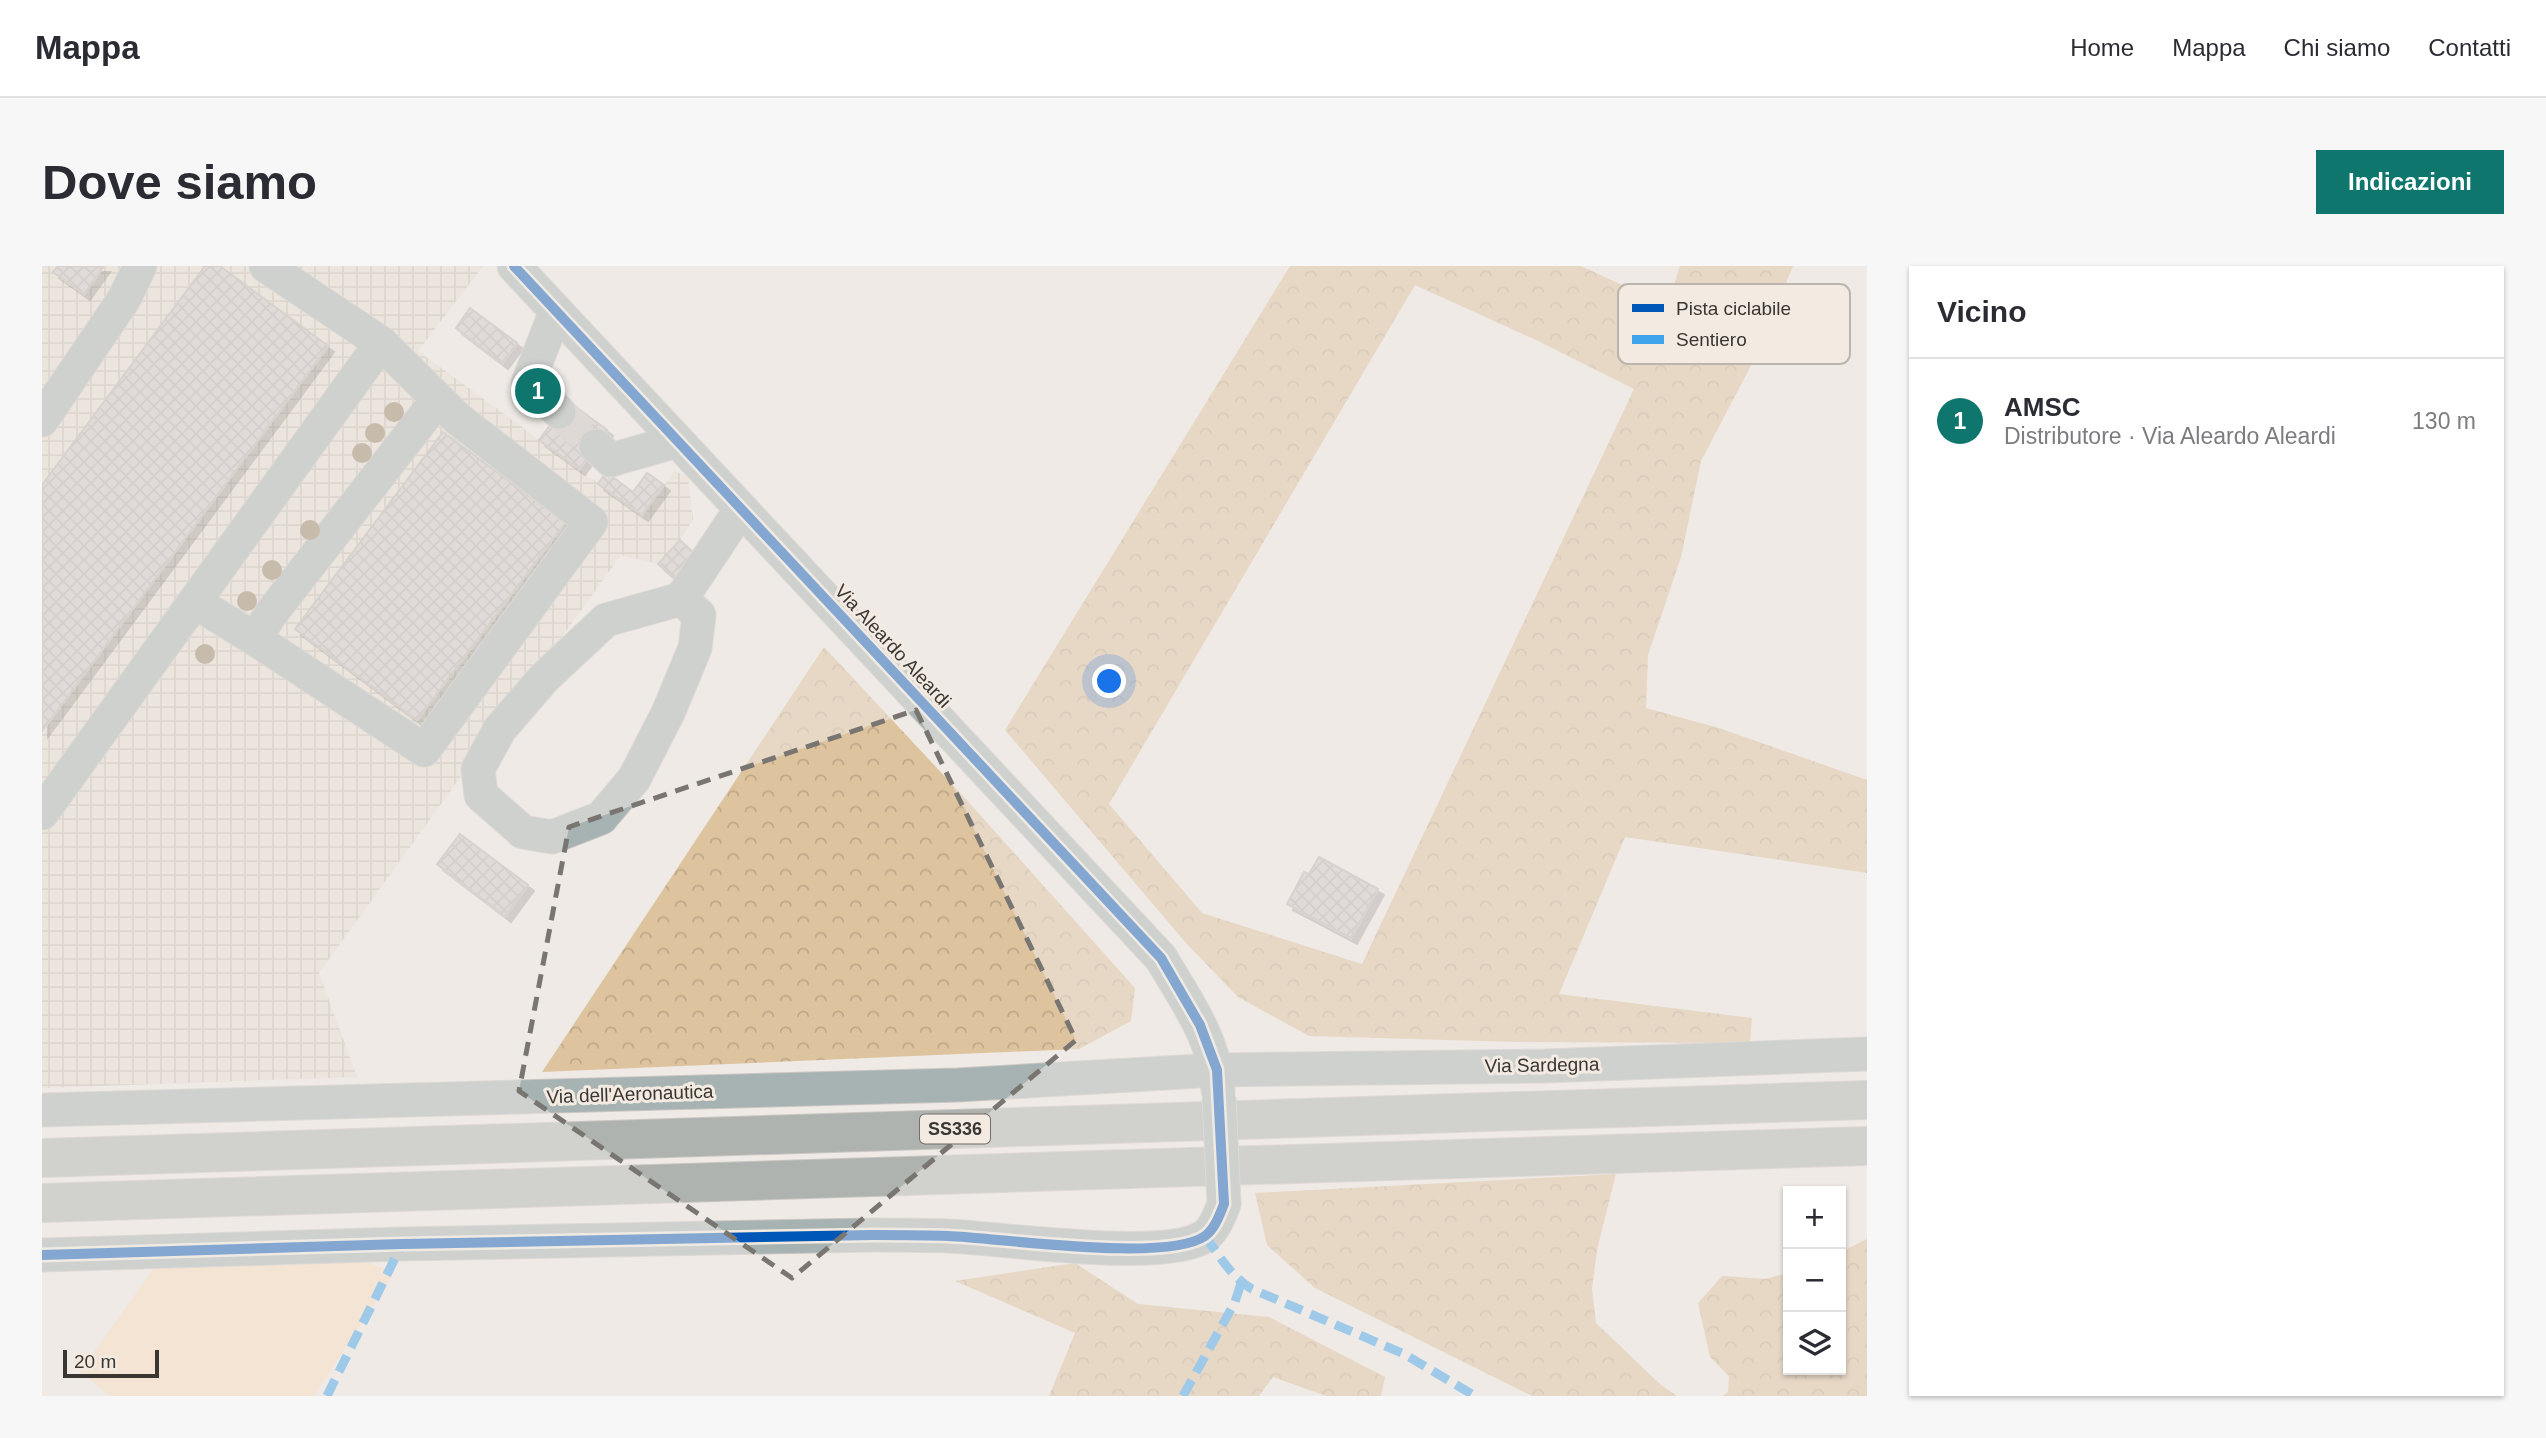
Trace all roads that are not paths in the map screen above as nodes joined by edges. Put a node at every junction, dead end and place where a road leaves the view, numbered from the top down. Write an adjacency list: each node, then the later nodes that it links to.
1 (140, 266): 8 (street)
2 (266, 266): 5 (street)
3 (514, 266): 4 (street, Via Aleardo Aleardi)
4 (556, 311): 7 (street); 9 (street, Via Aleardo Aleardi)
5 (381, 344): 6 (street); 13 (street)
6 (438, 399): 14 (street); 14 (street)
7 (559, 412)
8 (42, 420)
9 (677, 441): 10 (street); 11 (street, Via Aleardo Aleardi)
10 (596, 446)
11 (741, 509): 12 (street); 17 (street, Via Aleardo Aleardi)
12 (681, 599): 12 (street)
13 (195, 602): 14 (street); 15 (street)
14 (255, 639)
15 (42, 813)
16 (1867, 1054): 17 (street, Via Sardegna)
17 (1218, 1084): 19 (street, Via dell'Aeronautica); 23 (street, Via Aleardo Aleardi, bridge)
18 (1867, 1100): 21 (highway, SS336)
19 (42, 1110)
20 (1867, 1146): 22 (highway)
21 (42, 1158)
22 (42, 1203)
23 (42, 1255)

